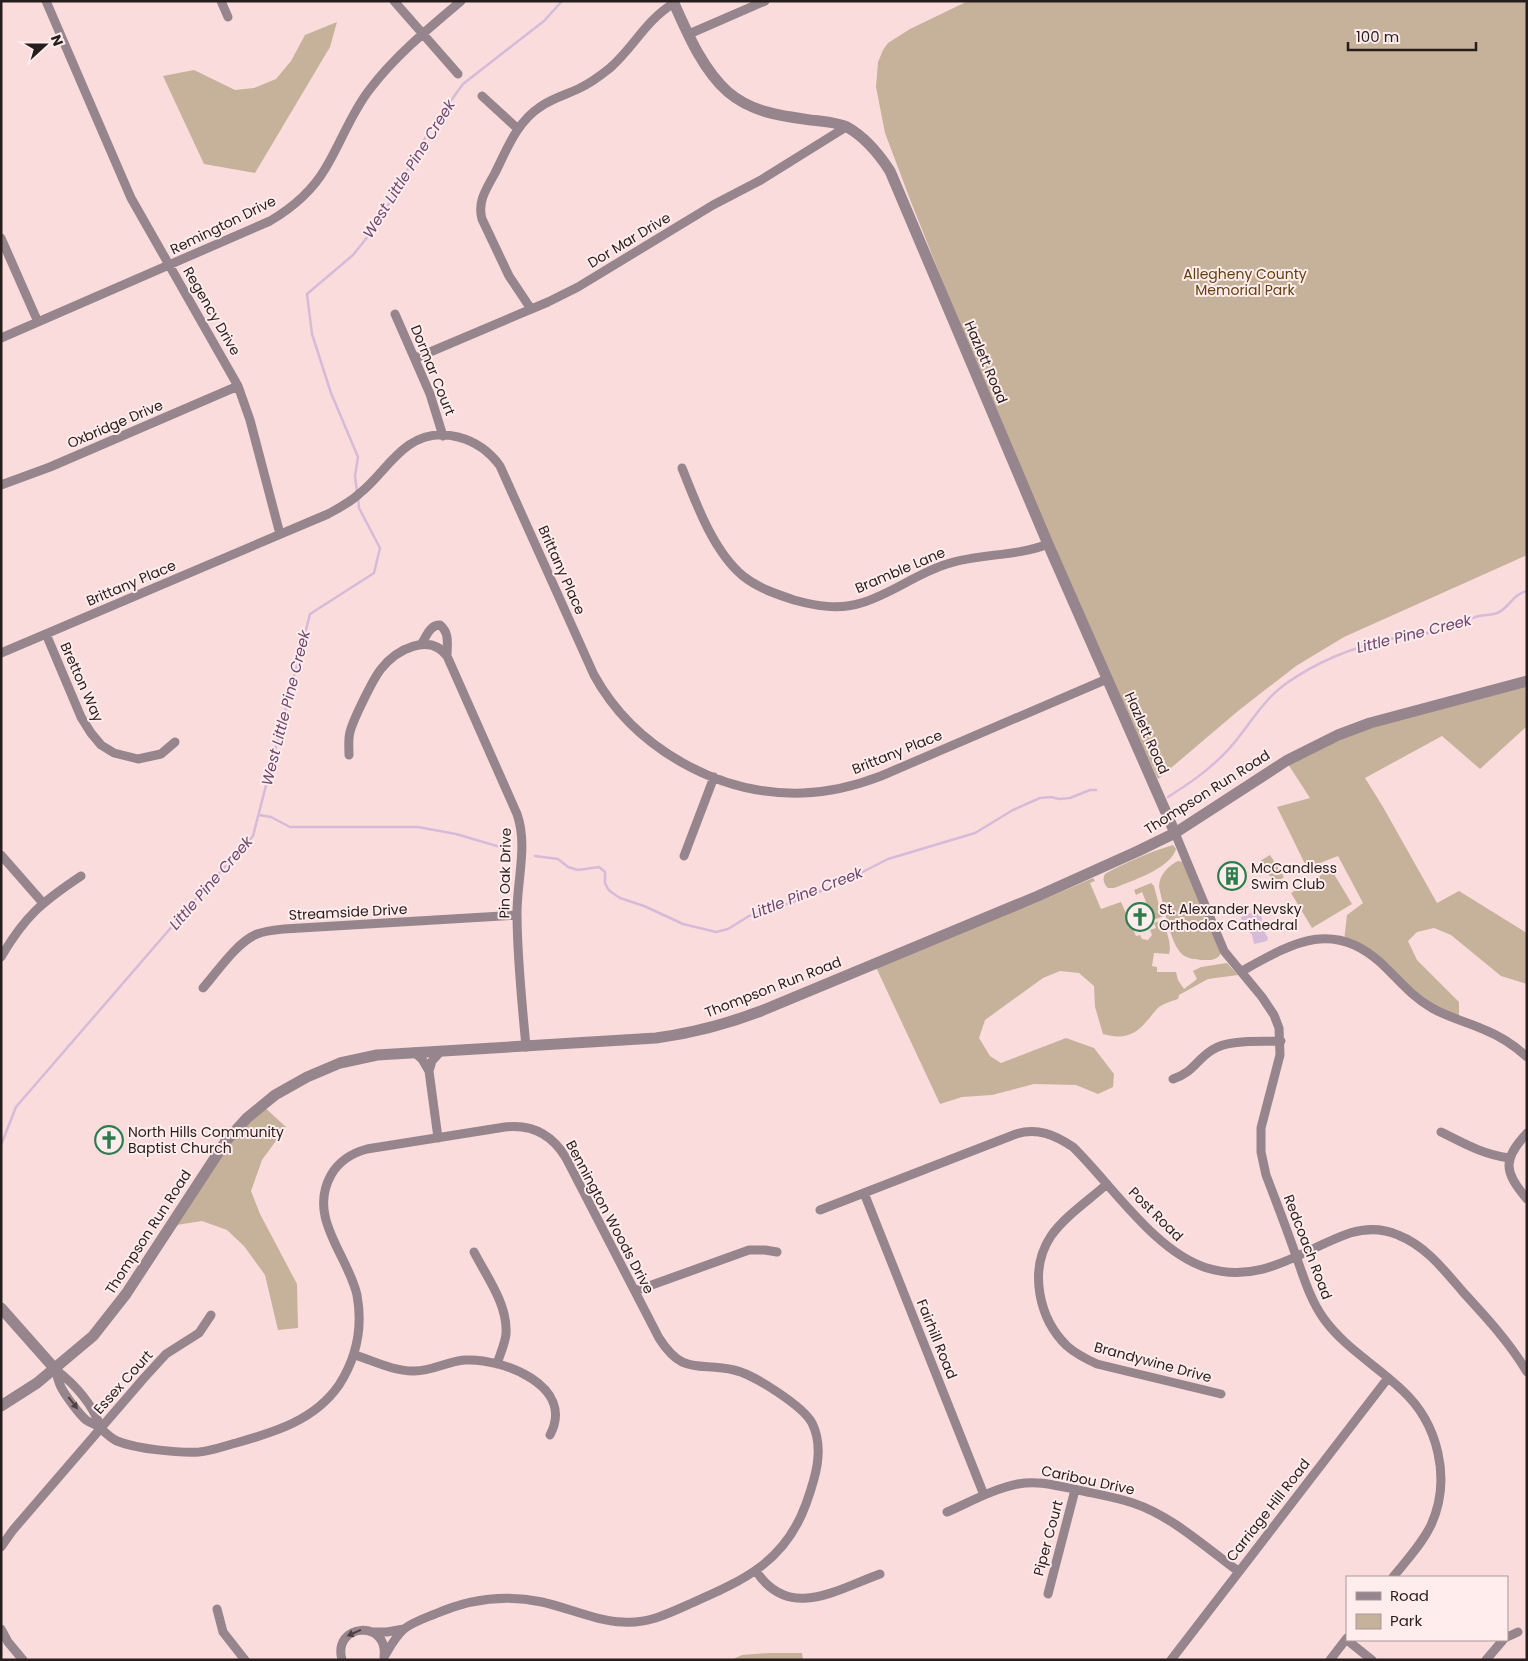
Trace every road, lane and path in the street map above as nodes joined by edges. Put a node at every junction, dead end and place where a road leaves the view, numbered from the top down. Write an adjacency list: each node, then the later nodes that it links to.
1 (46, 1): 15 (street, Regency Drive)
2 (221, 1): 7 (street)
3 (394, 1): 8 (street)
4 (461, 1): 8 (street, Remington Drive)
5 (764, 1): 9 (street)
6 (673, 2): 9 (street, Hazlett Road); 13 (street)
7 (228, 17)
8 (422, 34): 10 (street); 15 (street, Remington Drive)
9 (689, 34): 12 (street, Hazlett Road)
10 (458, 74)
11 (482, 96): 13 (street)
12 (846, 127): 16 (street, Dor Mar Drive); 26 (street, Hazlett Road)
13 (518, 129): 16 (street)
14 (1, 238): 18 (street)
15 (169, 266): 18 (street, Remington Drive); 21 (street, Regency Drive)
16 (531, 309): 20 (street, Dor Mar Drive)
17 (395, 314): 20 (street, Dormar Court)
18 (38, 322): 19 (street, Remington Drive)
19 (1, 338)
20 (416, 358): 22 (street, Dormar Court)
21 (238, 386): 24 (street, Oxbridge Drive); 25 (street, Regency Drive)
22 (443, 436): 25 (street, Brittany Place); 35 (street, Brittany Place)
23 (682, 468): 26 (street, Bramble Lane)
24 (1, 486)
25 (280, 534): 27 (street, Brittany Place)
26 (1048, 544): 31 (street, Hazlett Road)
27 (46, 634): 29 (street, Brittany Place); 33 (street, Bretton Way)
28 (422, 643): 30 (street); 30 (street, Pin Oak Drive); 34 (street, Pin Oak Drive)
29 (1, 653)
30 (447, 656): 41 (street, Pin Oak Drive)
31 (1107, 679): 35 (street, Brittany Place); 36 (street, Hazlett Road)
32 (1527, 681): 36 (street, Thompson Run Road)
33 (175, 742)
34 (349, 755)
35 (714, 777): 38 (street)
36 (1175, 833): 43 (street, Redcoach Road); 46 (street, Thompson Run Road)
37 (1, 855): 40 (street)
38 (684, 856)
39 (81, 876): 40 (street)
40 (43, 903): 42 (street)
41 (517, 915): 44 (street, Streamside Drive); 46 (street, Pin Oak Drive)
42 (1, 957)
43 (1242, 971): 45 (street, Redcoach Road); 49 (street)
44 (203, 988)
45 (1281, 1041): 51 (street); 62 (street, Redcoach Road)
46 (526, 1047): 47 (street, Thompson Run Road)
47 (441, 1051): 48 (street, Thompson Run Road); 50 (street)
48 (414, 1052): 50 (street); 68 (street, Thompson Run Road)
49 (1527, 1057)
50 (429, 1071): 54 (street)
51 (1172, 1079)
52 (1441, 1132): 55 (street)
53 (1527, 1133): 55 (street)
54 (438, 1138): 63 (street, Bennington Woods Drive); 66 (street, Bennington Woods Drive)
55 (1509, 1158): 58 (street)
56 (1107, 1184): 57 (street, Post Road); 62 (street, Post Road); 71 (street, Brandywine Drive)
57 (864, 1193): 59 (street, Post Road); 76 (street, Fairhill Road)
58 (1527, 1199)
59 (820, 1210)
60 (474, 1252): 67 (street)
61 (777, 1252): 63 (street)
62 (1296, 1257): 69 (street, Post Road); 70 (street, Redcoach Road)
63 (635, 1291): 79 (street, Bennington Woods Drive)
64 (1, 1308): 68 (street)
65 (211, 1315): 73 (street, Essex Court)
66 (355, 1355): 67 (street); 73 (street, Bennington Woods Drive)
67 (497, 1364): 74 (street)
68 (54, 1369): 72 (street, Thompson Run Road); 73 (street, Bennington Woods Drive)
69 (1527, 1372)
70 (1388, 1378): 80 (street, Carriage Hill Road); 82 (street, Redcoach Road)
71 (1221, 1394)
72 (1, 1406)
73 (101, 1428): 78 (street)
74 (550, 1435)
75 (1075, 1490): 76 (street, Caribou Drive); 80 (street, Caribou Drive); 83 (street, Piper Court)
76 (984, 1495): 77 (street, Caribou Drive)
77 (947, 1512)
78 (1, 1547)
79 (756, 1571): 81 (street); 86 (street, Bennington Woods Drive)
80 (1238, 1571): 99 (street, Carriage Hill Road)
81 (880, 1574)
82 (1394, 1576)
83 (1048, 1594)
84 (217, 1609): 96 (street)
85 (1, 1629): 95 (street)
86 (405, 1629): 87 (street, Bennington Woods Drive); 94 (street, Bennington Woods Drive)
87 (372, 1632): 93 (street, Bennington Woods Drive, one-way to 93); 94 (street, Bennington Woods Drive)
88 (1518, 1632): 89 (street)
89 (1508, 1637)
90 (1346, 1640): 100 (street)
91 (1349, 1641): 101 (street)
92 (1502, 1641): 102 (street)
93 (342, 1645): 97 (street, Bennington Woods Drive); 98 (street)
94 (384, 1658)
95 (23, 1660)
96 (245, 1660)
97 (333, 1660)
98 (342, 1660)
99 (1171, 1660)
100 (1330, 1660)
101 (1372, 1660)
102 (1486, 1660)

